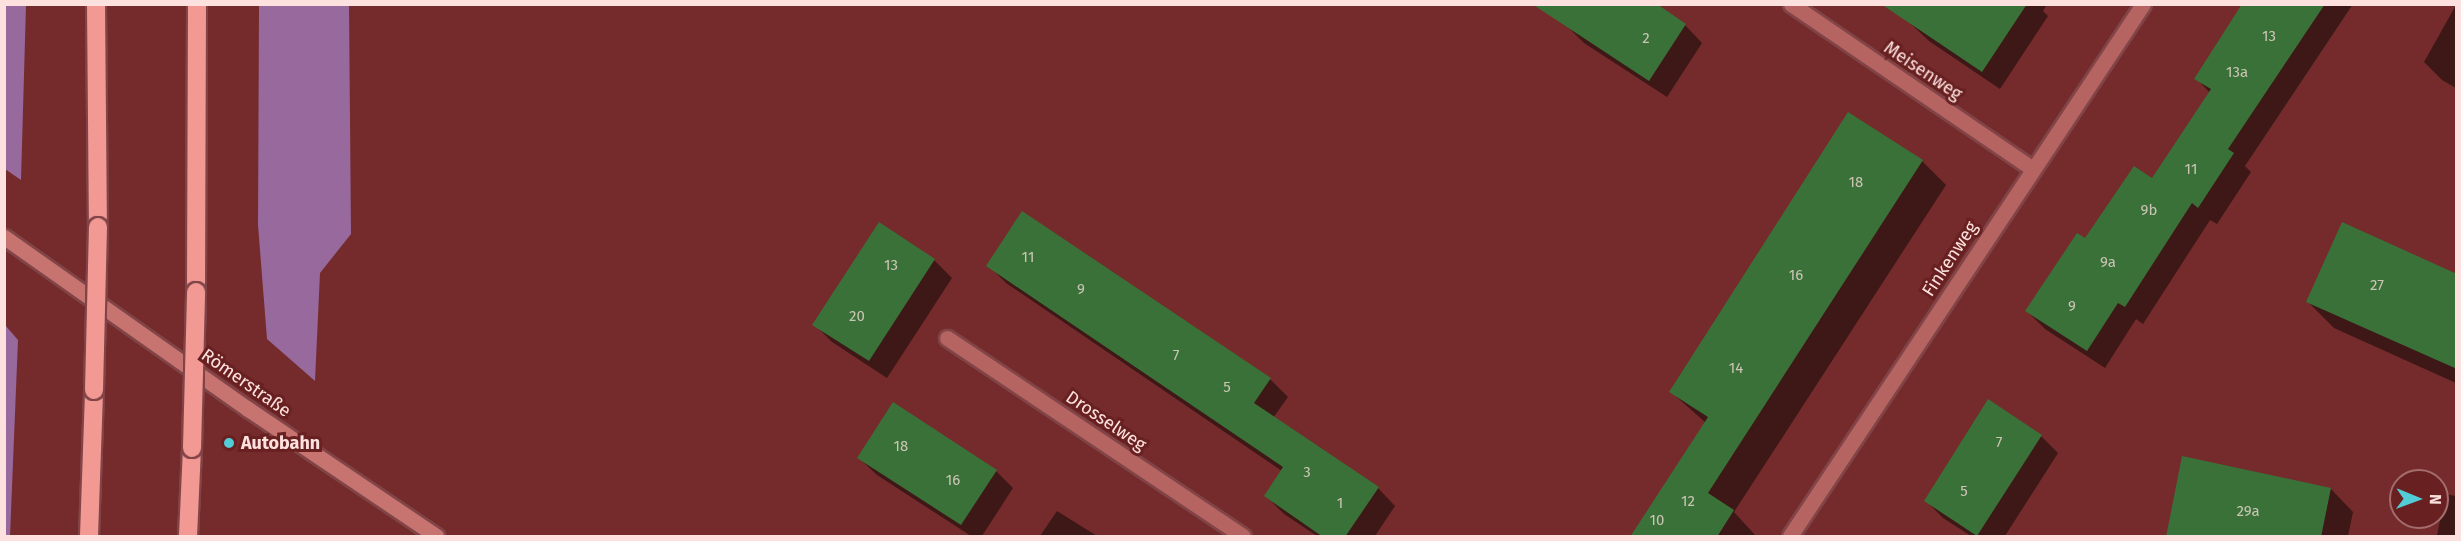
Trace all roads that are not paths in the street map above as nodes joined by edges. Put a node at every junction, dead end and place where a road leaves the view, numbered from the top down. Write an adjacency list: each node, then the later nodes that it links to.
1 (96, 4): 8 (highway, bridge)
2 (197, 4): 9 (highway, bridge)
3 (1791, 4): 5 (street, Meisenweg)
4 (2143, 4): 5 (street, Finkenweg)
5 (2032, 169): 12 (street, Finkenweg)
6 (4, 237): 10 (street, Römerstraße)
7 (947, 338): 11 (street, Drosselweg)
8 (88, 537)
9 (188, 537)
10 (436, 537)
11 (1243, 537)
12 (1790, 537)

